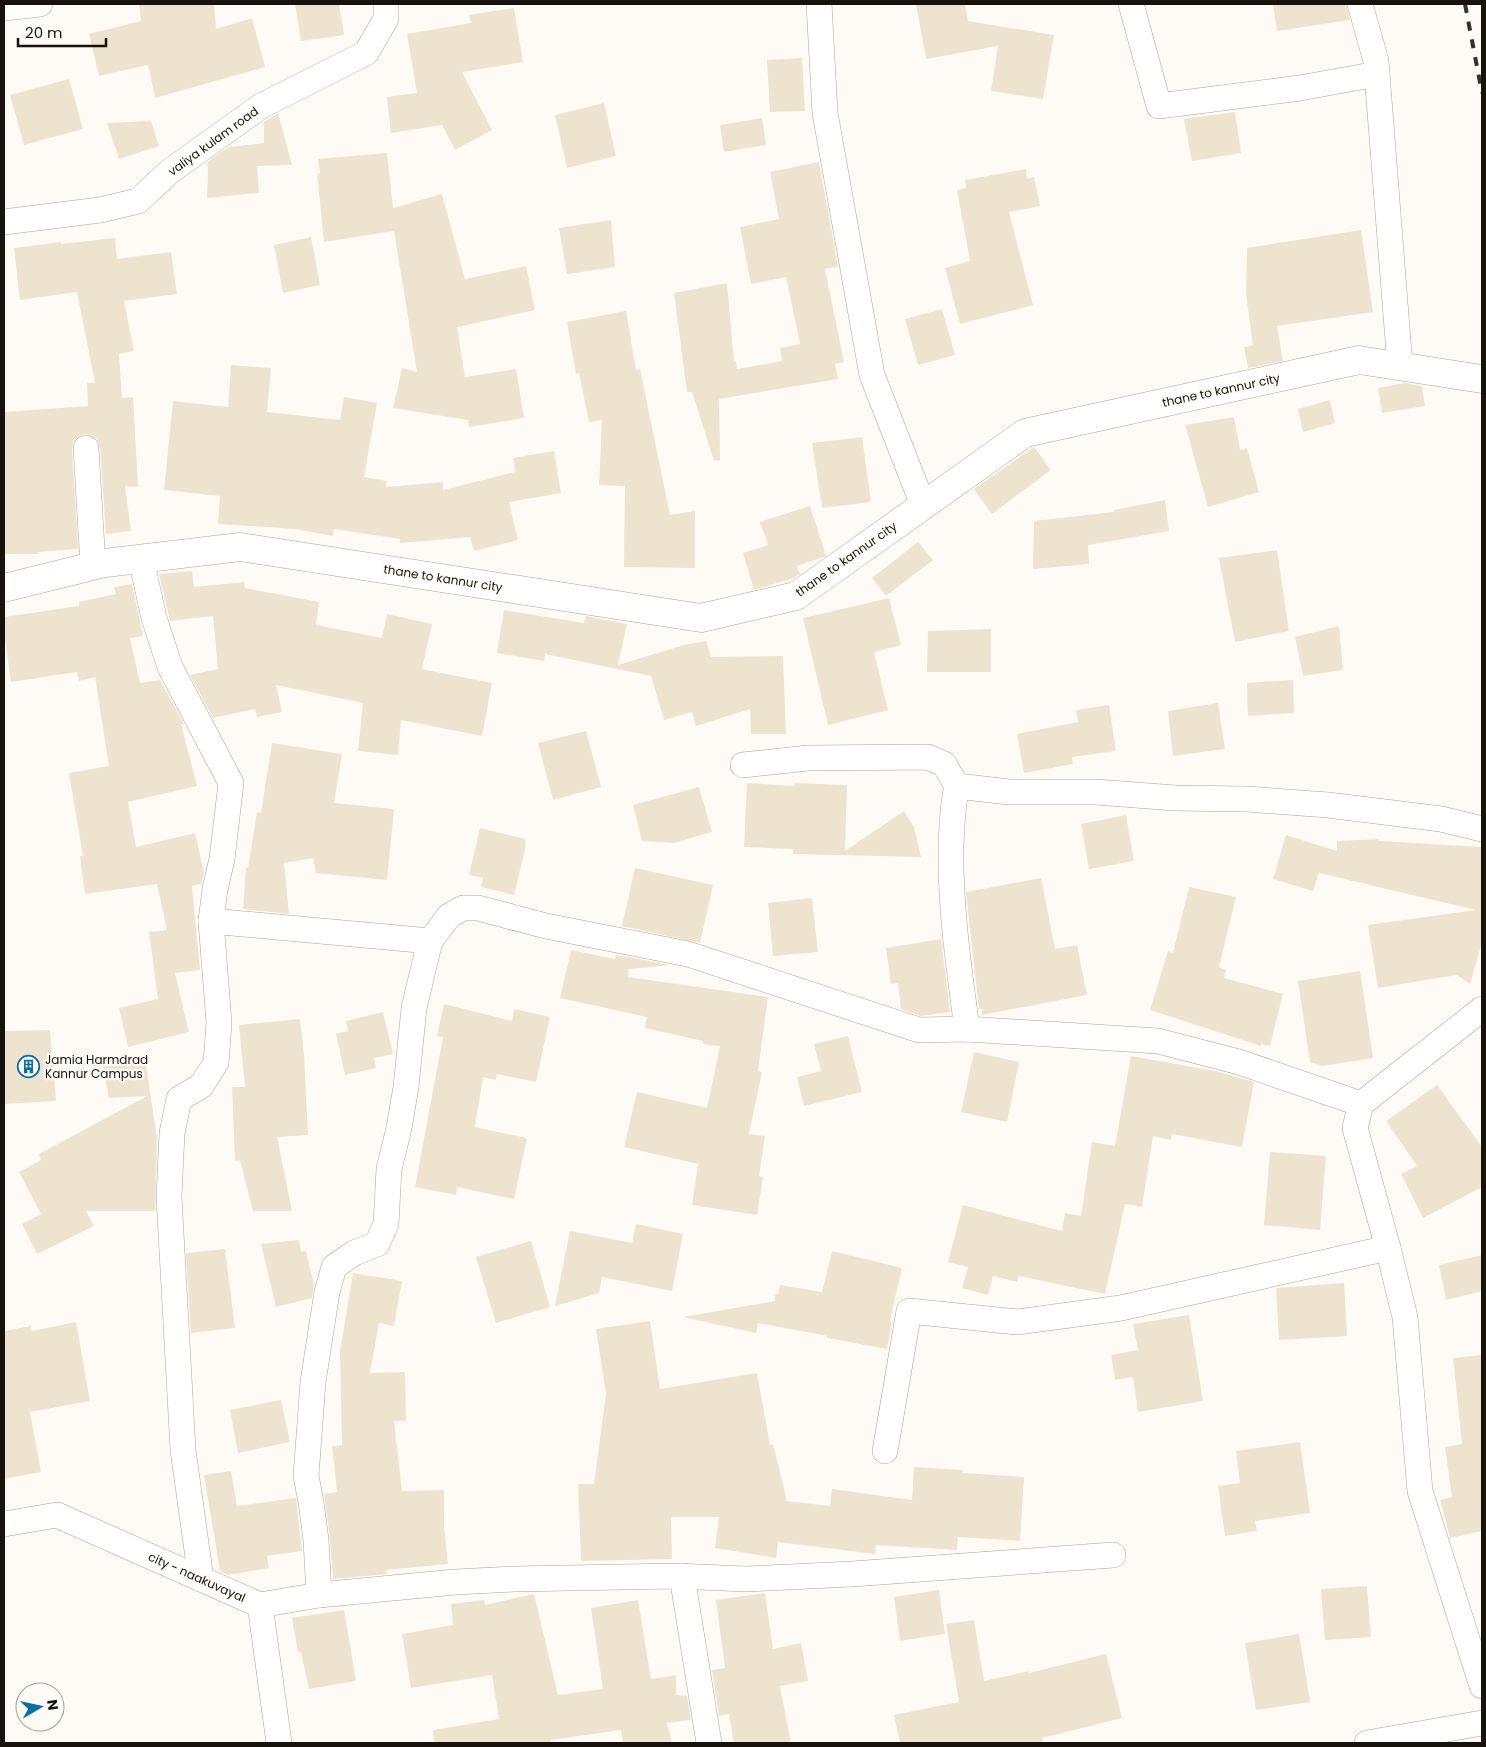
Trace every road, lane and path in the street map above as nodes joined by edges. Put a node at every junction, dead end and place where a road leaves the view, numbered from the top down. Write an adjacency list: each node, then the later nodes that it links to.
1 (40, 4): 6 (street)
2 (386, 4): 8 (street, valiya kulam road)
3 (820, 4): 12 (street)
4 (1132, 4): 7 (street)
5 (1360, 4): 7 (street)
6 (4, 8)
7 (1377, 74): 9 (street)
8 (4, 222)
9 (1400, 366): 10 (street, thane to kannur city); 12 (street, thane to kannur city)
10 (1482, 380)
11 (86, 448): 14 (street)
12 (923, 505): 13 (street, thane to kannur city)
13 (141, 559): 14 (street, thane to kannur city); 19 (street)
14 (93, 566): 15 (street, thane to kannur city)
15 (4, 588)
16 (743, 765): 17 (street)
17 (957, 786): 18 (street); 22 (street)
18 (1482, 828)
19 (211, 921): 20 (street); 29 (street)
20 (430, 941): 22 (street); 30 (street)
21 (1482, 1009): 23 (street)
22 (967, 1029): 23 (street)
23 (1361, 1104): 24 (street)
24 (1388, 1248): 25 (street); 32 (street)
25 (885, 1451)
26 (4, 1524): 29 (street, city - naakuvayal)
27 (1113, 1555): 28 (street)
28 (682, 1576): 30 (street); 35 (street)
29 (202, 1580): 31 (street, city - naakuvayal)
30 (320, 1594): 31 (street)
31 (260, 1605): 34 (street, city - naakuvayal)
32 (1482, 1686)
33 (1482, 1723): 36 (street)
34 (279, 1743)
35 (710, 1743)
36 (1367, 1743)

